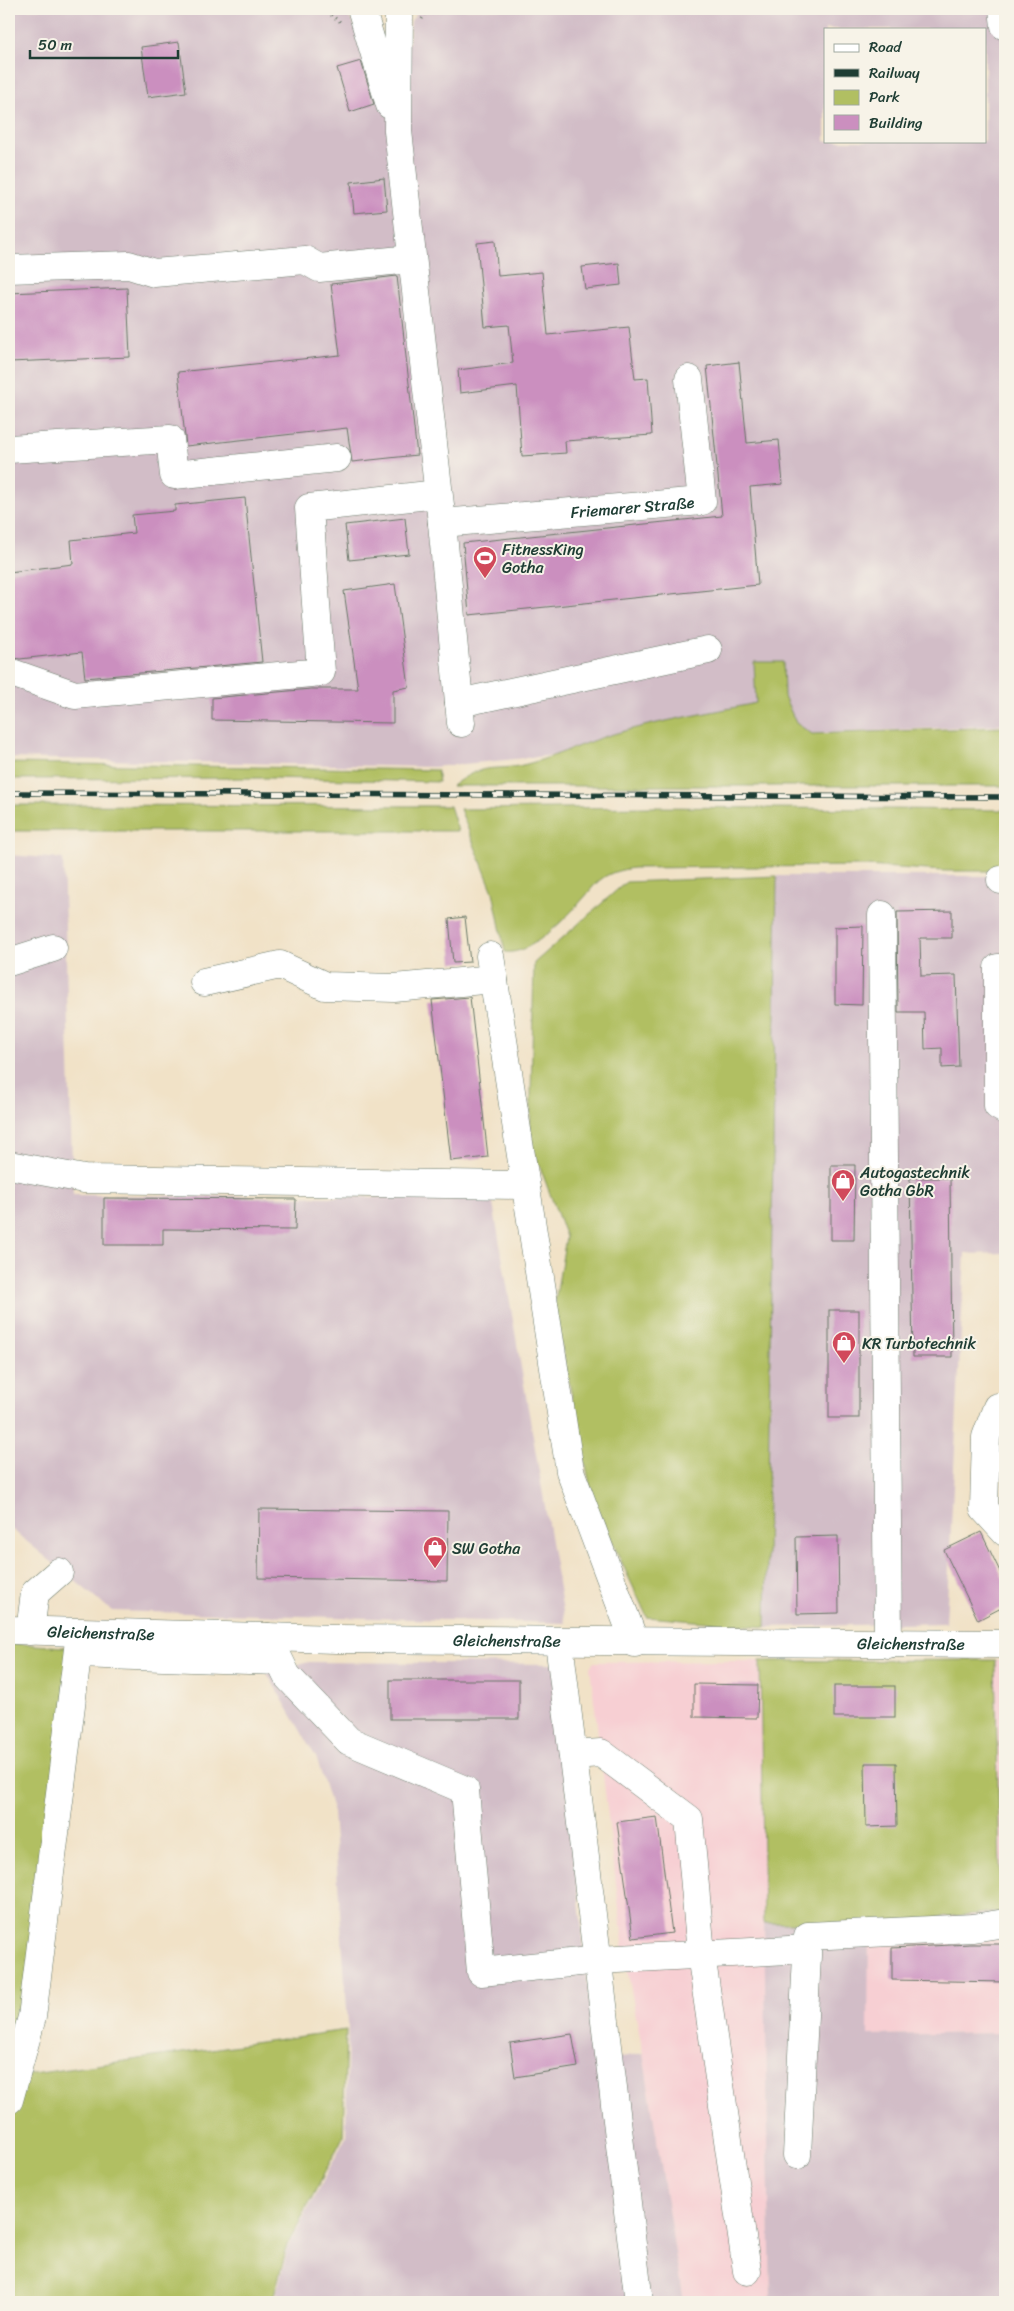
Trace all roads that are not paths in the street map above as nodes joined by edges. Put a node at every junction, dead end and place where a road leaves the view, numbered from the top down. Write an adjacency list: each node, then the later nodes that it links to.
1 (400, 9): 3 (street); 5 (street)
2 (1003, 9): 4 (street)
3 (359, 10): 5 (street)
4 (1005, 26)
5 (398, 130): 6 (street)
6 (412, 259): 7 (street); 11 (street)
7 (9, 269)
8 (689, 379): 12 (street, Friemarer Straße)
9 (9, 450): 10 (street)
10 (337, 458)
11 (438, 494): 12 (street); 14 (street)
12 (442, 523): 13 (street)
13 (708, 650)
14 (9, 672)
15 (882, 915): 30 (street)
16 (53, 948): 17 (street)
17 (9, 962)
18 (1005, 968): 20 (street)
19 (204, 982): 22 (street)
20 (1005, 1110)
21 (9, 1165): 22 (street)
22 (526, 1185): 29 (street)
23 (1005, 1407): 24 (street)
24 (1005, 1532)
25 (59, 1572): 26 (street)
26 (20, 1631): 28 (street, Gleichenstraße)
27 (559, 1642): 29 (street, Gleichenstraße); 32 (street, Gleichenstraße); 33 (street)
28 (79, 1643): 32 (street, Gleichenstraße); 38 (street)
29 (635, 1643): 30 (street, Gleichenstraße)
30 (888, 1644): 31 (street, Gleichenstraße)
31 (1005, 1644)
32 (274, 1649): 37 (street)
33 (574, 1755): 36 (street); 37 (street)
34 (1005, 1923): 35 (street)
35 (808, 1949): 36 (street); 39 (street)
36 (701, 1954): 37 (street); 40 (street)
37 (599, 1960): 41 (street)
38 (9, 2100)
39 (797, 2155)
40 (747, 2271)
41 (639, 2302)

